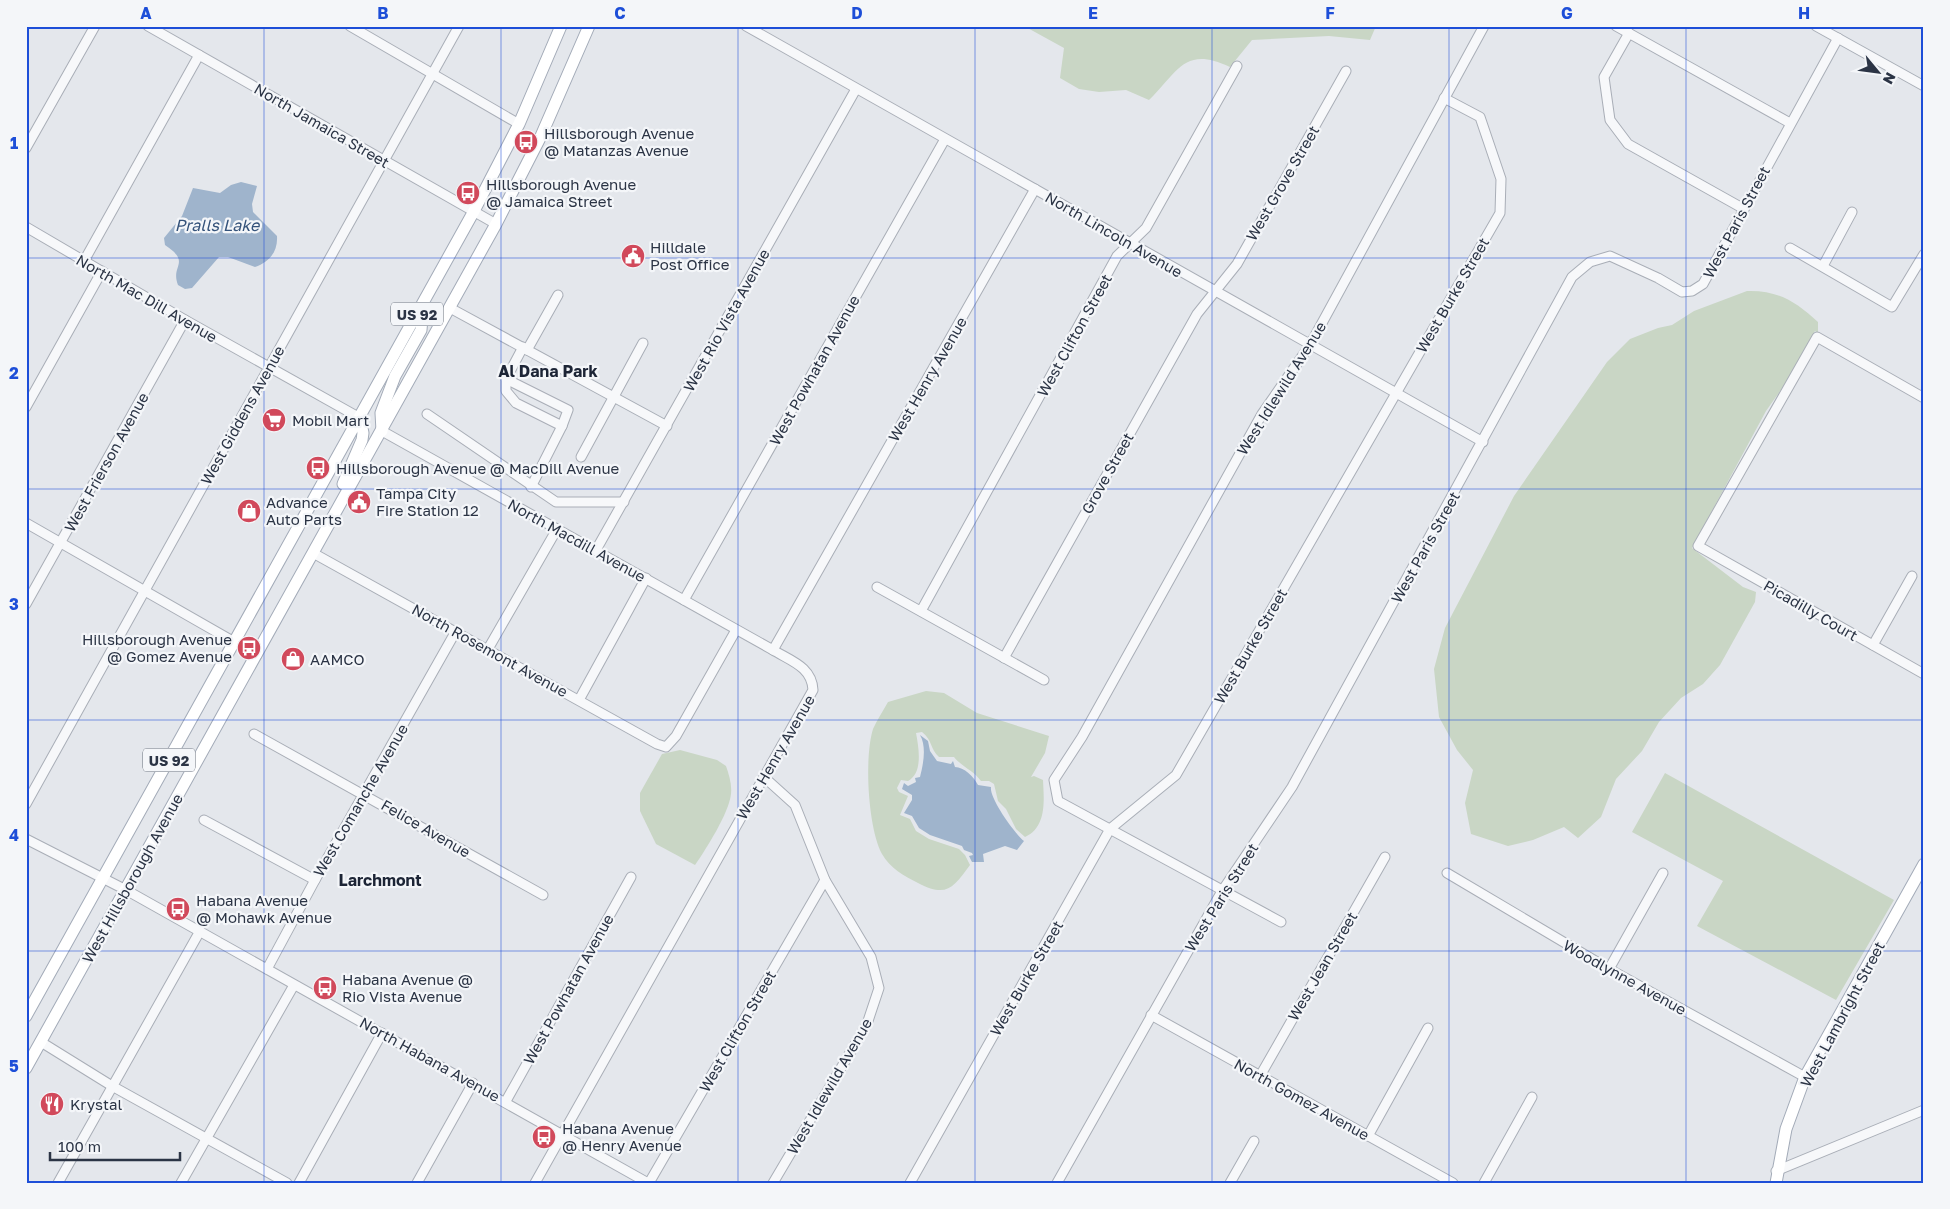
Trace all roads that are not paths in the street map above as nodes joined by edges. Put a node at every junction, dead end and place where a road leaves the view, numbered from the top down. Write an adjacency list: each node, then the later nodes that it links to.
1 (95, 26): 23 (street)
2 (148, 26): 13 (street, North Jamaica Street)
3 (350, 26): 16 (street)
4 (459, 26): 16 (street, West Giddens Avenue)
5 (589, 26): 29 (main road, West Hillsborough Avenue / US 92)
6 (746, 26): 18 (street, North Lincoln Avenue)
7 (1484, 26): 19 (street, West Idlewild Avenue)
8 (1616, 26): 11 (street)
9 (1816, 26): 12 (street)
10 (557, 28): 21 (main road, West Hillsborough Avenue / US 92)
11 (1629, 33): 20 (street); 26 (street)
12 (1838, 38): 17 (street); 20 (street, West Paris Street)
13 (199, 55): 24 (street, North Jamaica Street); 34 (street)
14 (1237, 66): 31 (street, West Clifton Street)
15 (1346, 71): 37 (street, West Grove Street)
16 (432, 74): 21 (street); 24 (street, West Giddens Avenue)
17 (1924, 86)
18 (856, 90): 22 (street, North Lincoln Avenue); 54 (street, West Rio Vista Avenue)
19 (1444, 98): 43 (street, West Idlewild Avenue); 47 (street, West Burke Street)
20 (1790, 123): 26 (street, West Paris Street)
21 (519, 124): 27 (main road, West Hillsborough Avenue / US 92)
22 (945, 139): 25 (street, North Lincoln Avenue); 69 (street, West Powhatan Avenue)
23 (26, 148)
24 (384, 161): 27 (street, North Jamaica Street); 45 (street, West Giddens Avenue)
25 (1035, 189): 31 (street, North Lincoln Avenue); 77 (street, West Henry Avenue)
26 (1744, 209): 56 (street, West Paris Street)
27 (474, 211): 29 (street, North Jamaica Street); 39 (main road, West Hillsborough Avenue / US 92)
28 (1852, 212): 35 (street)
29 (496, 224): 40 (main road, West Hillsborough Avenue / US 92)
30 (26, 227): 34 (street, North Mac Dill Avenue)
31 (1129, 244): 37 (street, North Lincoln Avenue); 71 (street, West Clifton Street)
32 (1790, 248): 35 (street)
33 (1924, 254): 35 (street)
34 (84, 261): 36 (street, North Mac Dill Avenue)
35 (1823, 266)
36 (102, 271): 41 (street, North Mac Dill Avenue); 50 (street)
37 (1215, 292): 43 (street, North Lincoln Avenue); 79 (street, Grove Street)
38 (558, 294): 44 (street)
39 (424, 302): 52 (main road, West Hillsborough Avenue / US 92); 55 (main road)
40 (450, 308): 44 (street); 55 (main road, West Hillsborough Avenue / US 92)
41 (185, 320): 45 (street, North Mac Dill Avenue); 62 (street, West Frierson Avenue)
42 (643, 343): 48 (street)
43 (1310, 345): 47 (street, North Lincoln Avenue); 88 (street, West Idlewild Avenue)
44 (525, 349): 46 (street); 48 (street)
45 (269, 367): 52 (street); 68 (street, West Giddens Avenue)
46 (506, 379): 53 (street); 53 (street)
47 (1396, 393): 56 (street, North Lincoln Avenue); 88 (street, West Burke Street)
48 (614, 397): 54 (street); 57 (street)
49 (1924, 398): 75 (street, Picadilly Court)
50 (26, 407)
51 (427, 414): 58 (street)
52 (360, 418): 64 (main road); 74 (main road, West Hillsborough Avenue / US 92)
53 (562, 426): 58 (street)
54 (667, 426): 59 (street, West Rio Vista Avenue)
55 (382, 430): 61 (street, North Macdill Avenue); 64 (main road, West Hillsborough Avenue / US 92)
56 (1483, 442): 99 (street, West Paris Street)
57 (581, 457)
58 (531, 487): 59 (street)
59 (624, 502): 63 (street, West Rio Vista Avenue)
60 (26, 523): 62 (street)
61 (557, 529): 63 (street, North Macdill Avenue); 76 (street)
62 (61, 543): 68 (street); 70 (street, West Frierson Avenue)
63 (596, 550): 66 (street, North Macdill Avenue)
64 (313, 553): 73 (street, North Rosemont Avenue); 78 (main road, West Hillsborough Avenue / US 92)
65 (1912, 576): 75 (street)
66 (646, 578): 69 (street, North Macdill Avenue); 82 (street)
67 (877, 587): 71 (street)
68 (143, 591): 74 (street); 86 (street, West Giddens Avenue)
69 (684, 600): 72 (street, North Macdill Avenue)
70 (26, 604)
71 (921, 611): 79 (street)
72 (736, 630): 77 (street, North Macdill Avenue); 82 (street, North Rosemont Avenue)
73 (456, 631): 76 (street, North Rosemont Avenue); 85 (street, West Comanche Avenue)
74 (234, 642): 78 (street); 95 (main road, West Hillsborough Avenue / US 92)
75 (1873, 645): 80 (street, Picadilly Court)
76 (488, 649): 82 (street, North Rosemont Avenue)
77 (773, 650): 84 (street, West Henry Avenue)
78 (257, 655): 98 (main road, West Hillsborough Avenue / US 92)
79 (1004, 658): 81 (street)
80 (1924, 674)
81 (1044, 680)
82 (579, 700)
83 (254, 734): 85 (street, Felice Avenue)
84 (764, 778): 97 (street); 119 (street, West Henry Avenue)
85 (364, 793): 96 (street, West Comanche Avenue); 100 (street, Felice Avenue)
86 (26, 804)
87 (204, 820): 96 (street)
88 (1110, 829): 99 (street); 132 (street, West Burke Street)
89 (26, 839): 95 (street, North Habana Avenue)
90 (1385, 857): 112 (street, West Jean Street)
91 (1924, 864): 113 (main road, West Lambright Street)
92 (1447, 873): 104 (street, Woodlynne Avenue)
93 (1663, 873): 104 (street)
94 (631, 877): 117 (street, West Powhatan Avenue)
95 (104, 878): 98 (street, North Habana Avenue); 107 (main road, West Hillsborough Avenue / US 92)
96 (315, 880): 103 (street, West Comanche Avenue)
97 (825, 880): 130 (street, West Clifton Street); 131 (street, West Idlewild Avenue)
98 (126, 890): 102 (street, North Habana Avenue); 110 (main road, West Hillsborough Avenue / US 92)
99 (1222, 891): 101 (street); 106 (street, West Paris Street)
100 (544, 894)
101 (1281, 922)
102 (200, 931): 103 (street, North Habana Avenue); 115 (street)
103 (267, 969): 105 (street, North Habana Avenue)
104 (1609, 969): 113 (street, Woodlynne Avenue)
105 (294, 984): 109 (street, North Habana Avenue); 121 (street)
106 (1151, 1015): 112 (street, North Gomez Avenue); 133 (street, West Paris Street)
107 (26, 1016)
108 (1428, 1028): 120 (street)
109 (382, 1033): 114 (street, North Habana Avenue); 127 (street)
110 (41, 1042): 111 (main road, West Hillsborough Avenue / US 92); 115 (street)
111 (26, 1068)
112 (1260, 1076): 120 (street, North Gomez Avenue)
113 (1805, 1077): 123 (main road, West Lambright Street)
114 (473, 1083): 117 (street, North Habana Avenue); 128 (street)
115 (112, 1086): 121 (street); 124 (street)
116 (1532, 1097): 136 (street)
117 (506, 1101): 119 (street, North Habana Avenue)
118 (1924, 1110): 123 (street)
119 (563, 1133): 129 (street, West Henry Avenue); 130 (street, North Habana Avenue)
120 (1368, 1136): 135 (street, North Gomez Avenue)
121 (206, 1138): 125 (street); 126 (street)
122 (1254, 1141): 134 (street)
123 (1776, 1177)
124 (58, 1183)
125 (181, 1183)
126 (287, 1183)
127 (299, 1183)
128 (417, 1183)
129 (535, 1183)
130 (648, 1183)
131 (773, 1183)
132 (910, 1183)
133 (1056, 1183)
134 (1230, 1183)
135 (1453, 1183)
136 (1484, 1183)

